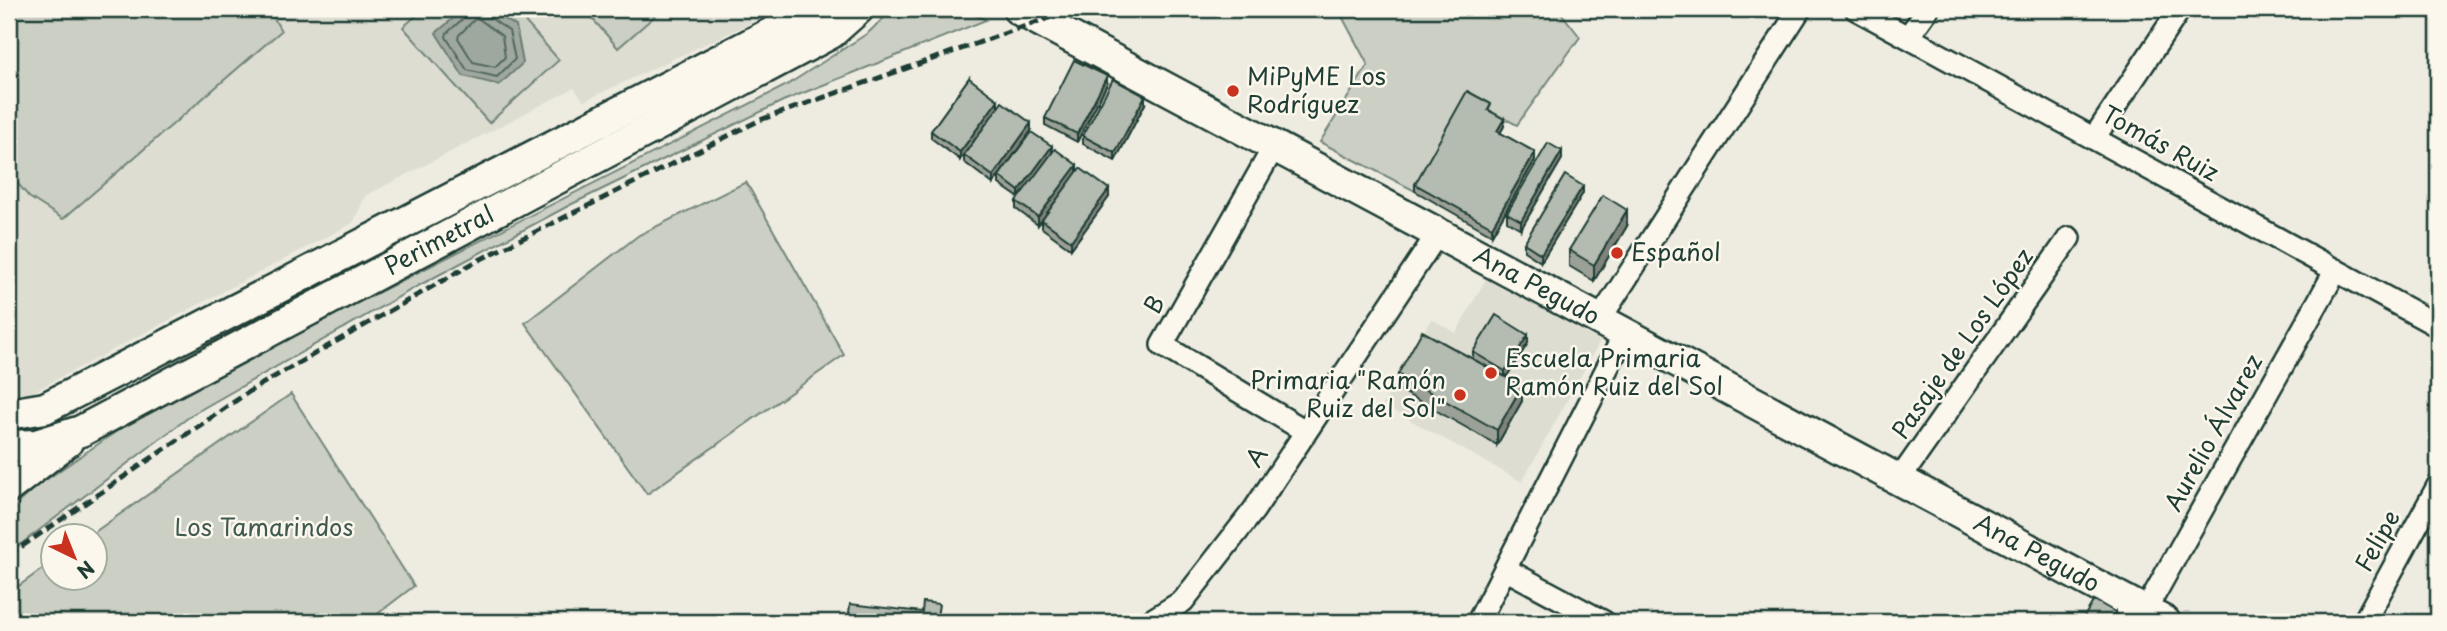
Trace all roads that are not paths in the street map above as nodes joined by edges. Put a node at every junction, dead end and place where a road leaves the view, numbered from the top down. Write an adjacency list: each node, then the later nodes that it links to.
1 (813, 9): 16 (main road, Perimetral)
2 (858, 9): 18 (main road, Perimetral)
3 (1018, 9): 10 (main road, Ana Pegudo)
4 (1800, 9): 14 (street)
5 (1856, 9): 8 (street, Tomás Ruiz)
6 (1928, 9): 8 (street)
7 (2180, 9): 9 (street)
8 (1908, 37): 9 (street, Tomás Ruiz)
9 (2094, 138): 13 (street, Tomás Ruiz)
10 (1275, 145): 11 (main road, Ana Pegudo); 19 (street, B)
11 (1438, 233): 14 (main road, Ana Pegudo); 19 (street, A)
12 (2069, 238): 22 (street, Pasaje de Los López)
13 (2336, 270): 15 (street, Tomás Ruiz); 26 (street, Aurelio Álvarez)
14 (1613, 326): 22 (main road, Ana Pegudo); 25 (street)
15 (2438, 326)
16 (45, 408): 17 (main road, Perimetral); 20 (main road, Perimetral)
17 (9, 414)
18 (81, 431): 21 (main road, Perimetral); 24 (main road)
19 (1305, 431): 27 (street, A)
20 (9, 438)
21 (9, 446)
22 (1899, 480): 26 (main road, Ana Pegudo)
23 (2438, 486): 30 (street, Felipe)
24 (9, 487)
25 (1504, 569): 28 (street); 29 (street)
26 (2150, 619)
27 (1149, 622)
28 (1478, 622)
29 (1604, 622)
30 (2364, 622)

